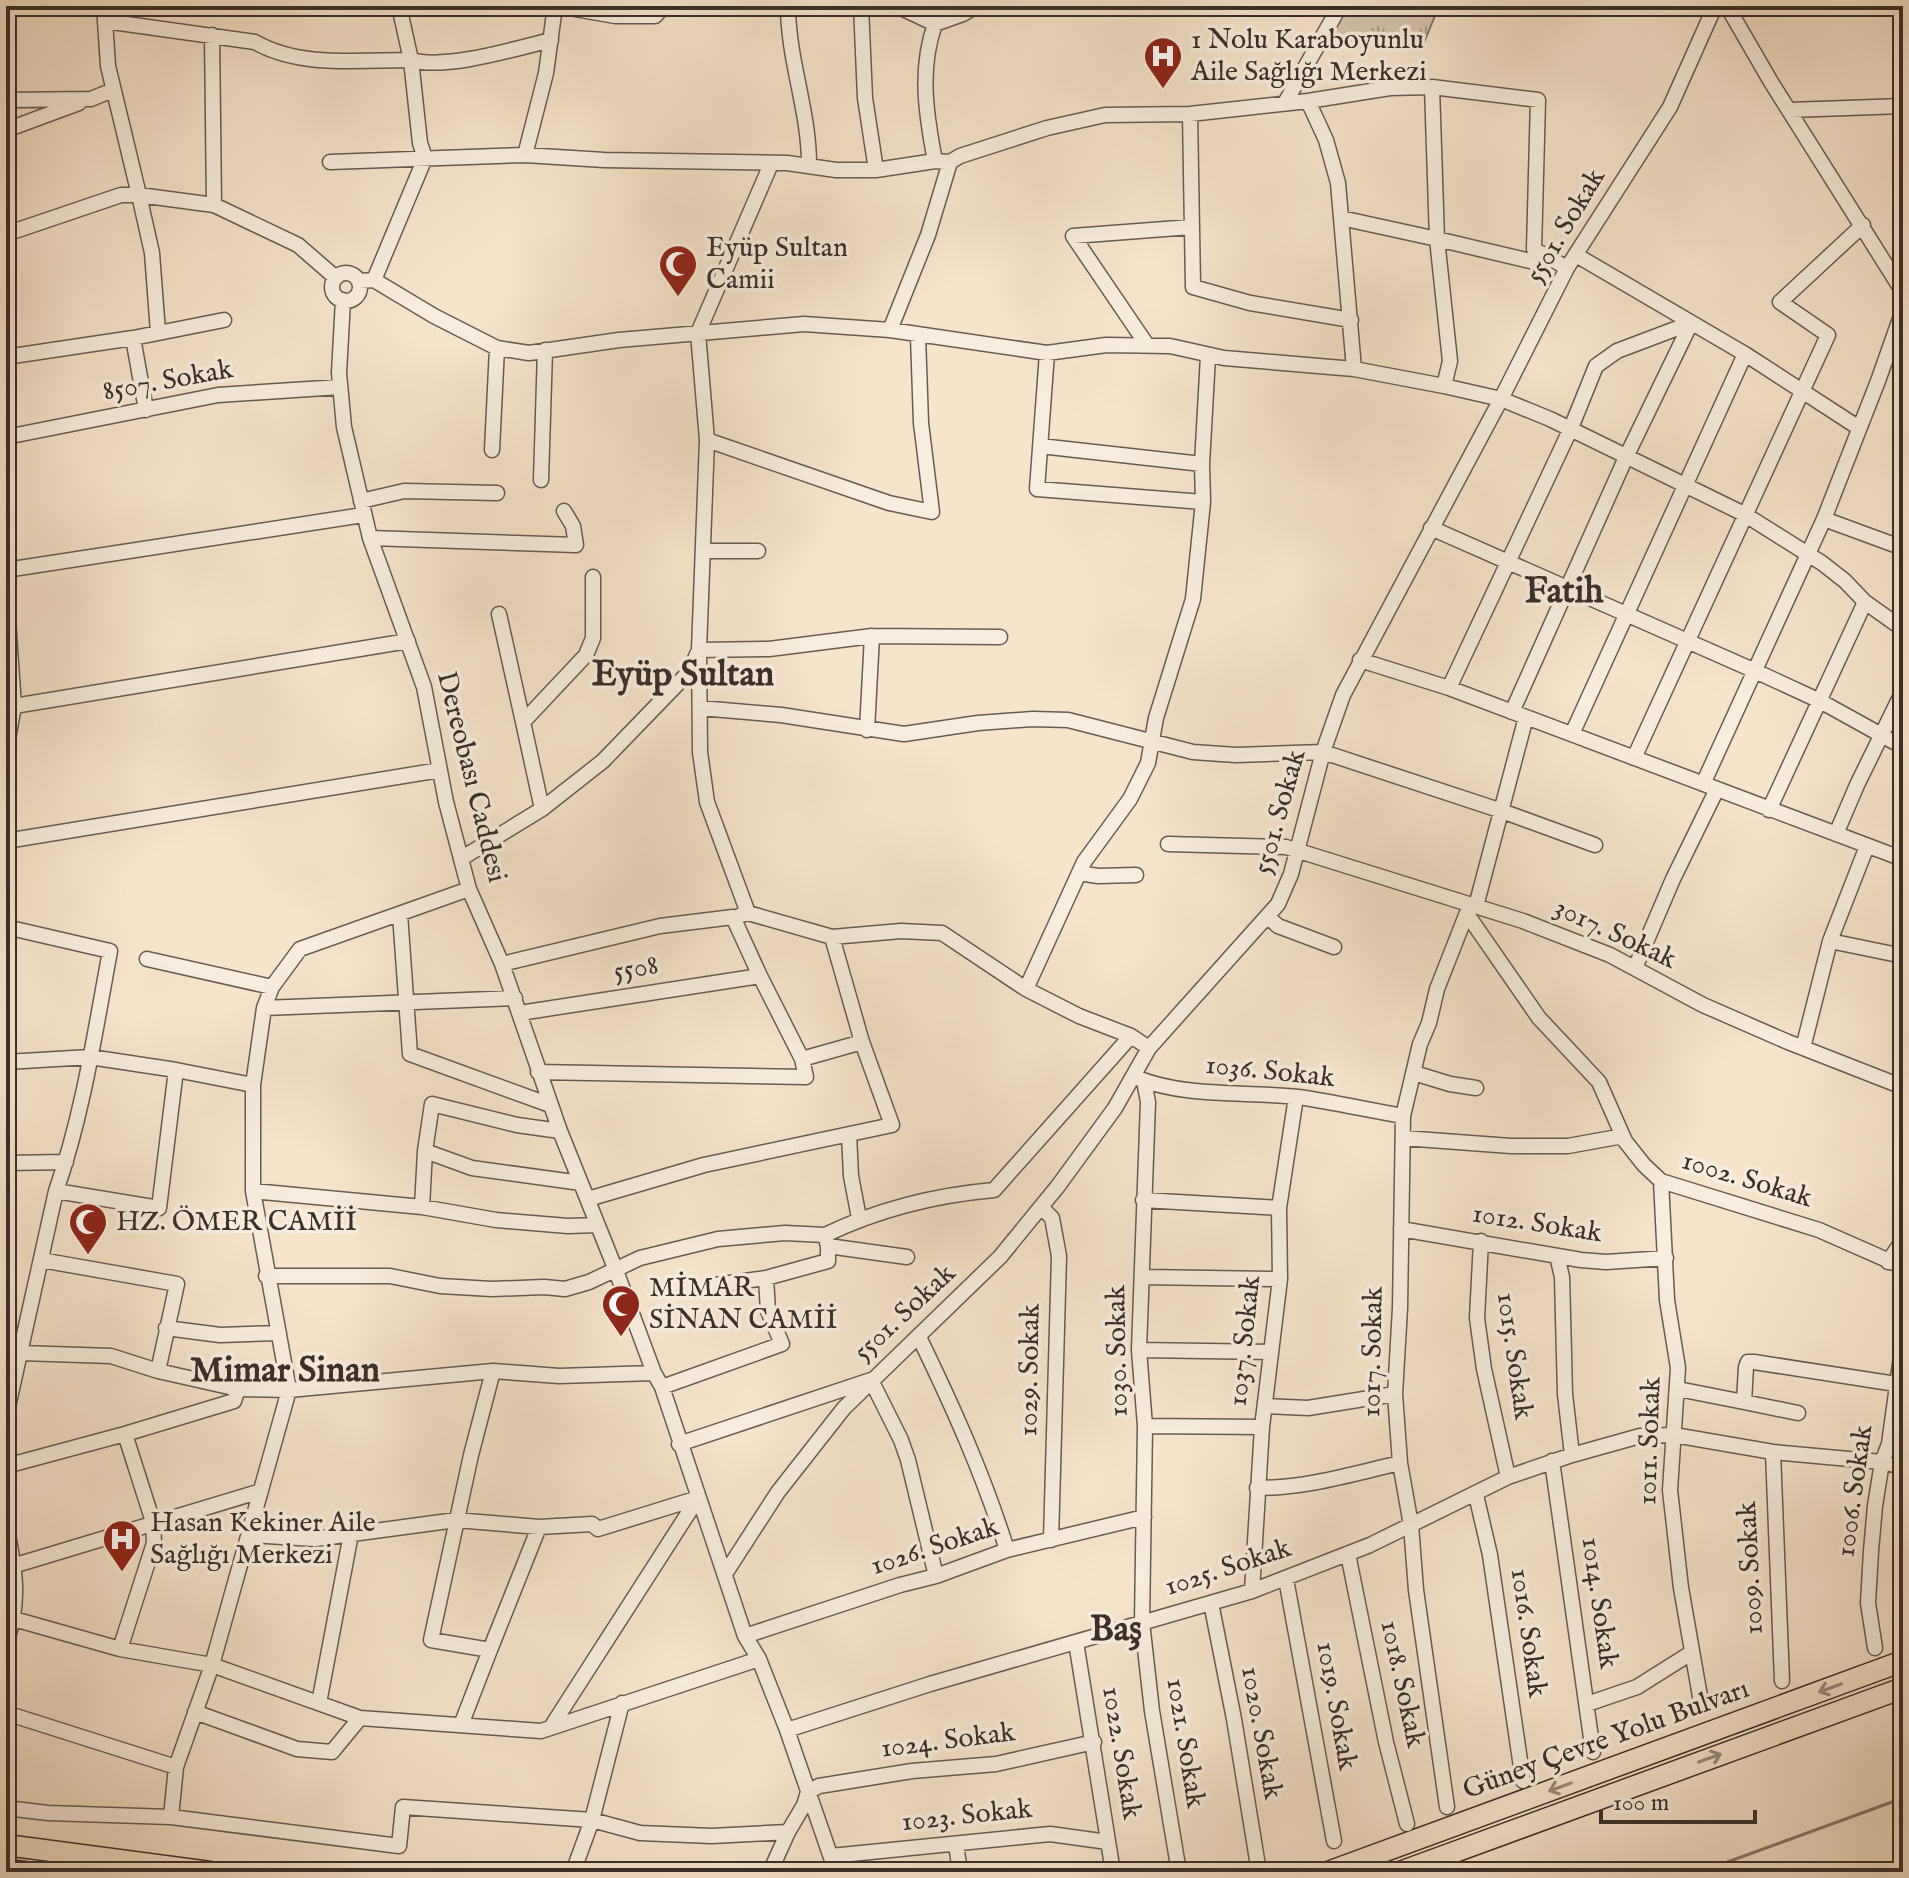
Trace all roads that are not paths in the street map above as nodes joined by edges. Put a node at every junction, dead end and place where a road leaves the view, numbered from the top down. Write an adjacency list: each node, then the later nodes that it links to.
1 (399, 6): 17 (street)
2 (557, 6): 3 (street); 16 (street)
3 (664, 6)
4 (788, 6): 33 (street)
5 (861, 6): 34 (street)
6 (897, 6): 14 (street)
7 (976, 6): 14 (street)
8 (1277, 6): 9 (street)
9 (1307, 6)
10 (1340, 6): 23 (street)
11 (1715, 6): 43 (street, 5501. Sokak)
12 (1727, 6): 25 (street)
13 (104, 14): 15 (street); 19 (street)
14 (935, 24): 30 (street)
15 (212, 35): 17 (street); 36 (street)
16 (551, 40): 17 (street); 28 (street)
17 (411, 60): 29 (street)
18 (1432, 87): 22 (street); 41 (street); 42 (street)
19 (113, 90): 20 (street); 35 (street)
20 (91, 99): 21 (street); 27 (street)
21 (6, 100)
22 (1308, 101): 23 (street); 37 (street)
23 (1285, 103): 26 (street)
24 (1903, 106): 25 (street)
25 (1790, 110): 38 (street)
26 (1190, 114): 30 (street); 39 (street)
27 (6, 130)
28 (525, 155): 29 (street); 32 (street)
29 (425, 158): 31 (street); 45 (street)
30 (943, 161): 34 (street); 53 (street)
31 (330, 162)
32 (771, 164): 33 (street); 55 (street)
33 (809, 164): 34 (street)
34 (876, 170)
35 (139, 195): 36 (street); 40 (street); 54 (street)
36 (214, 205): 44 (street)
37 (1341, 218): 41 (street); 51 (street)
38 (1863, 225): 47 (street); 68 (street)
39 (1191, 227): 51 (street); 58 (street)
40 (6, 234)
41 (1437, 239): 42 (street); 66 (street)
42 (1547, 256): 43 (street)
43 (1572, 261): 52 (street); 69 (street, 5501. Sokak)
44 (336, 278): 46 (street); 48 (street)
45 (374, 280): 46 (street); 59 (street)
46 (359, 281): 48 (street)
47 (1903, 292)
48 (343, 300): 67 (street, Dereobası Caddesi)
49 (1903, 310): 72 (street)
50 (224, 320): 54 (street)
51 (1351, 320): 65 (street)
52 (1691, 323): 62 (street); 71 (street); 77 (street, 1017. Sokak)
53 (890, 330): 55 (street); 56 (street)
54 (158, 332): 57 (street)
55 (698, 333): 60 (street); 74 (street)
56 (918, 336): 61 (street); 74 (street)
57 (133, 338): 64 (street); 70 (street)
58 (1147, 345): 61 (street); 63 (street)
59 (497, 348): 60 (street); 76 (street)
60 (545, 350): 79 (street)
61 (1047, 353): 75 (street)
62 (1745, 354): 68 (street); 80 (street)
63 (1208, 356): 65 (street); 78 (street)
64 (6, 357)
65 (1354, 369): 66 (street)
66 (1444, 386): 69 (street)
67 (340, 387): 70 (street, 8507. Sokak); 83 (street, Dereobası Caddesi)
68 (1801, 391): 72 (street); 85 (street)
69 (1501, 399): 71 (street); 87 (street, 5501. Sokak)
70 (146, 410): 73 (street, 8507. Sokak)
71 (1571, 428): 77 (street); 93 (street)
72 (1859, 428): 86 (street)
73 (6, 437)
74 (707, 440): 90 (street)
75 (1040, 446): 78 (street); 82 (street)
76 (492, 450)
77 (1627, 455): 80 (street); 96 (street, 1017. Sokak)
78 (1202, 464): 82 (street)
79 (541, 480)
80 (1686, 485): 85 (street); 100 (street)
81 (497, 493): 83 (street)
82 (1203, 502): 120 (street)
83 (362, 508): 88 (street, Dereobası Caddesi); 94 (street)
84 (564, 511): 88 (street)
85 (1744, 514): 92 (street); 106 (street)
86 (1824, 519): 89 (street); 92 (street)
87 (1431, 528): 93 (street); 108 (street, 5501. Sokak)
88 (370, 538): 105 (street, Dereobası Caddesi)
89 (1903, 548)
90 (703, 551): 91 (street); 107 (street)
91 (758, 551)
92 (1806, 553): 98 (street); 109 (street)
93 (1507, 564): 96 (street); 110 (street)
94 (6, 570)
95 (593, 577): 116 (street)
96 (1568, 589): 100 (street); 115 (street, 1017. Sokak)
97 (6, 591): 102 (street)
98 (1865, 602): 101 (street); 112 (street)
99 (499, 614): 116 (street)
100 (1626, 615): 106 (street); 118 (street)
101 (1903, 629)
102 (8, 630): 113 (street)
103 (872, 636): 104 (street); 107 (street); 117 (street)
104 (1000, 637)
105 (408, 641): 113 (street); 125 (street, Dereobası Caddesi)
106 (1686, 641): 109 (street); 124 (street)
107 (699, 650): 114 (street); 128 (street)
108 (1360, 660): 110 (street); 123 (street, 5501. Sokak)
109 (1753, 670): 112 (street); 126 (street)
110 (1449, 688): 115 (street)
111 (1903, 691): 119 (street)
112 (1820, 701): 119 (street); 130 (street)
113 (14, 706): 122 (street)
114 (700, 708): 117 (street); 143 (street)
115 (1519, 714): 118 (street); 129 (street, 1017. Sokak)
116 (523, 722): 128 (street)
117 (867, 730): 120 (street)
118 (1572, 734): 124 (street)
119 (1881, 736): 121 (street); 131 (street)
120 (1152, 743): 123 (street); 139 (street)
121 (1903, 747)
122 (6, 750)
123 (1323, 752): 129 (street); 136 (street, 5501. Sokak)
124 (1634, 758): 126 (street)
125 (440, 770): 132 (street); 138 (street, Dereobası Caddesi)
126 (1703, 784): 127 (street)
127 (1717, 789): 130 (street); 154 (street)
128 (542, 809): 138 (street)
129 (1499, 810): 134 (street); 142 (street, 1017. Sokak)
130 (1769, 810): 131 (street)
131 (1836, 834): 135 (street)
132 (6, 841)
133 (1168, 844): 136 (street, 3017. Sokak)
134 (1595, 845)
135 (1867, 846): 137 (street); 149 (street)
136 (1298, 850): 142 (street, 3017. Sokak); 146 (street, 5501. Sokak)
137 (1902, 857)
138 (462, 858): 141 (street, Dereobası Caddesi)
139 (1079, 873): 140 (street); 157 (street)
140 (1136, 875)
141 (469, 889): 144 (street); 153 (street, Dereobası Caddesi)
142 (1471, 908): 154 (street, 3017. Sokak); 170 (street, 1017. Sokak); 180 (street, 1002. Sokak)
143 (748, 913): 145 (street); 148 (street)
144 (400, 914): 156 (street); 158 (street)
145 (733, 917): 153 (street); 155 (street)
146 (1268, 917): 150 (street); 163 (street, 5501. Sokak)
147 (6, 927): 165 (street)
148 (832, 937): 157 (street); 162 (street)
149 (1830, 941): 151 (street); 164 (street)
150 (1334, 947)
151 (1903, 956)
152 (147, 959): 156 (street)
153 (502, 964): 159 (street, Dereobası Caddesi)
154 (1635, 968): 164 (street, 3017. Sokak)
155 (760, 976): 159 (street, 5508); 166 (street)
156 (272, 987): 160 (street)
157 (1026, 989): 161 (street)
158 (407, 1003): 159 (street, 5508); 160 (street, 5508); 176 (street)
159 (517, 1005): 169 (street, Dereobası Caddesi)
160 (264, 1008): 172 (street)
161 (1131, 1036): 163 (street); 194 (street)
162 (862, 1042): 166 (street); 179 (street)
163 (1149, 1048): 171 (street, 5501. Sokak)
164 (1803, 1048): 173 (street, 3017. Sokak)
165 (90, 1057): 167 (street); 168 (street); 183 (street)
166 (802, 1059): 169 (street)
167 (6, 1062)
168 (176, 1070): 172 (street); 187 (street)
169 (538, 1072): 176 (street, Dereobası Caddesi)
170 (1414, 1073): 174 (street); 177 (street, 1017. Sokak)
171 (1139, 1079): 175 (street, 1036. Sokak); 190 (street, 1030. Sokak); 192 (street, 5501. Sokak)
172 (253, 1085): 188 (street)
173 (1903, 1087)
174 (1476, 1088)
175 (1296, 1097): 177 (street, 1036. Sokak); 193 (street, 1037. Sokak)
176 (550, 1105): 178 (street, Dereobası Caddesi)
177 (1403, 1116): 181 (street, 1017. Sokak)
178 (560, 1131): 182 (street); 186 (street, Dereobası Caddesi)
179 (849, 1134): 189 (street); 194 (street)
180 (1623, 1136): 181 (street); 185 (street, 1002. Sokak)
181 (1403, 1138): 196 (street, 1017. Sokak)
182 (425, 1151): 186 (street); 191 (street)
183 (66, 1162): 184 (street); 187 (street)
184 (6, 1163)
185 (1661, 1181): 202 (street, 1011. Sokak); 204 (street, 1002. Sokak)
186 (581, 1183): 189 (street, Dereobası Caddesi)
187 (56, 1191): 203 (street)
188 (253, 1191): 191 (street); 207 (street)
189 (588, 1199): 195 (street, Dereobası Caddesi)
190 (1143, 1200): 193 (street); 208 (street, 1030. Sokak)
191 (422, 1207): 195 (street)
192 (1041, 1207): 214 (street, 5501. Sokak); 258 (street, 1029. Sokak)
193 (1279, 1208): 210 (street, 1037. Sokak)
194 (859, 1218): 197 (street)
195 (598, 1225): 206 (street, Dereobası Caddesi)
196 (1401, 1229): 199 (street, 1012. Sokak); 228 (street, 1017. Sokak)
197 (827, 1240): 201 (street); 206 (street); 209 (street)
198 (1903, 1240): 204 (street)
199 (1481, 1241): 200 (street, 1012. Sokak); 245 (street, 1015. Sokak)
200 (1557, 1256): 202 (street, 1012. Sokak); 239 (street)
201 (907, 1257)
202 (1666, 1258): 226 (street, 1011. Sokak)
203 (41, 1260): 212 (street); 218 (street)
204 (1888, 1262): 205 (street, 1002. Sokak)
205 (1903, 1267)
206 (615, 1268): 207 (street); 221 (street, Dereobası Caddesi)
207 (266, 1276): 213 (street)
208 (1143, 1277): 210 (street); 216 (street, 1030. Sokak)
209 (766, 1278): 211 (street); 224 (street)
210 (1280, 1279): 217 (street, 1037. Sokak)
211 (715, 1285)
212 (166, 1328): 213 (street); 219 (street)
213 (279, 1333): 227 (street)
214 (919, 1337): 222 (street, 5501. Sokak); 259 (street)
215 (1903, 1342): 223 (street, 1006. Sokak)
216 (1139, 1350): 217 (street); 233 (street, 1030. Sokak)
217 (1271, 1352): 230 (street, 1037. Sokak)
218 (21, 1353): 219 (street); 232 (street)
219 (158, 1371): 225 (street)
220 (493, 1371): 221 (street); 227 (street); 251 (street)
221 (654, 1373): 224 (street, Dereobası Caddesi)
222 (871, 1380): 237 (street); 262 (street, 5501. Sokak); 263 (street)
223 (1896, 1384): 229 (street); 241 (street, 1006. Sokak)
224 (662, 1387): 237 (street, Dereobası Caddesi)
225 (238, 1389): 227 (street); 235 (street)
226 (1678, 1389): 229 (street); 236 (street, 1011. Sokak)
227 (289, 1390): 247 (street)
228 (1395, 1394): 230 (street); 242 (street, 1017. Sokak)
229 (1744, 1402): 231 (street)
230 (1265, 1406): 234 (street, 1037. Sokak)
231 (1798, 1413)
232 (6, 1416)
233 (1145, 1426): 234 (street); 250 (street, 1030. Sokak)
234 (1262, 1427): 246 (street, 1037. Sokak)
235 (125, 1434): 243 (street); 252 (street)
236 (1674, 1435): 238 (street, 1025. Sokak); 239 (street, 1025. Sokak); 275 (street, 1011. Sokak)
237 (679, 1444): 249 (street, Dereobası Caddesi)
238 (1773, 1452): 241 (street, 1025. Sokak); 279 (street, 1009. Sokak)
239 (1572, 1455): 240 (street, 1025. Sokak)
240 (1552, 1461): 245 (street, 1025. Sokak); 284 (street, 1014. Sokak)
241 (1882, 1462): 244 (street, 1025. Sokak); 272 (street, 1006. Sokak)
242 (1400, 1463): 246 (street); 254 (street, 1017. Sokak)
243 (6, 1466)
244 (1903, 1467)
245 (1508, 1477): 248 (street, 1025. Sokak)
246 (1257, 1488): 265 (street, 1037. Sokak)
247 (261, 1491): 252 (street); 257 (street)
248 (1476, 1495): 254 (street, 1025. Sokak); 294 (street, 1016. Sokak)
249 (698, 1498): 255 (street); 262 (street, Dereobası Caddesi); 288 (street)
250 (1144, 1517): 258 (street, 1026. Sokak); 268 (street, 1030. Sokak)
251 (456, 1520): 255 (street); 256 (street); 274 (street)
252 (153, 1522): 261 (street); 273 (street)
253 (6, 1525): 261 (street)
254 (1411, 1525): 260 (street, 1025. Sokak); 296 (street, 1017. Sokak)
255 (539, 1527): 274 (street)
256 (351, 1534): 257 (street); 282 (street)
257 (249, 1535): 278 (street)
258 (1051, 1540): 259 (street, 1026. Sokak)
259 (1007, 1550): 263 (street, 1026. Sokak)
260 (1348, 1554): 264 (street, 1025. Sokak); 300 (street, 1018. Sokak)
261 (10, 1567): 267 (street)
262 (725, 1574): 269 (street, Dereobası Caddesi)
263 (936, 1576): 269 (street, 1026. Sokak)
264 (1286, 1579): 265 (street, 1025. Sokak); 302 (street, 1019. Sokak)
265 (1252, 1591): 266 (street, 1025. Sokak)
266 (1211, 1603): 268 (street, 1025. Sokak); 316 (street, 1020. Sokak)
267 (14, 1619): 271 (street); 273 (street)
268 (1142, 1622): 270 (street, 1025. Sokak); 315 (street, 1021. Sokak)
269 (745, 1636): 276 (street, Dereobası Caddesi)
270 (1076, 1642): 290 (street, 1025. Sokak); 291 (street, 1022. Sokak)
271 (6, 1643)
272 (1875, 1648)
273 (120, 1649): 278 (street)
274 (490, 1650): 289 (street)
275 (1691, 1653): 281 (street, 1011. Sokak); 284 (street)
276 (759, 1659): 283 (street); 290 (street, Dereobası Caddesi)
277 (1903, 1661): 317 (highway, Güney Çevre Yolu Bulvarı, one-way to 317)
278 (212, 1665): 282 (street); 285 (street)
279 (1782, 1681)
280 (1903, 1688): 318 (highway, Güney Çevre Yolu Bulvarı, one-way to 280)
281 (1701, 1702)
282 (319, 1703): 287 (street)
283 (622, 1703): 288 (street); 299 (street)
284 (1587, 1704): 292 (street, 1014. Sokak)
285 (195, 1712): 287 (street); 293 (street)
286 (6, 1713): 293 (street)
287 (360, 1718): 289 (street)
288 (553, 1724): 289 (street)
289 (461, 1725)
290 (787, 1730): 295 (street, Dereobası Caddesi)
291 (1094, 1742): 295 (street, 1024. Sokak); 303 (street, 1022. Sokak)
292 (1593, 1752)
293 (176, 1767): 298 (street)
294 (1523, 1781)
295 (808, 1792): 301 (street); 306 (street, Dereobası Caddesi)
296 (1447, 1807)
297 (6, 1808): 298 (street)
298 (171, 1817): 299 (street)
299 (592, 1820): 301 (street); 310 (street)
300 (1407, 1824)
301 (788, 1832): 311 (street)
302 (1334, 1841)
303 (1108, 1842): 304 (street, 1023. Sokak); 314 (street, 1022. Sokak)
304 (956, 1844): 306 (street, 1023. Sokak); 313 (street)
305 (6, 1845): 309 (highway)
306 (831, 1856): 312 (street, Dereobası Caddesi)
307 (6, 1870): 308 (highway)
308 (25, 1872)
309 (210, 1872)
310 (573, 1872)
311 (770, 1872)
312 (836, 1872)
313 (960, 1872)
314 (1113, 1872)
315 (1179, 1872)
316 (1259, 1872)
317 (1328, 1872)
318 (1400, 1872)

